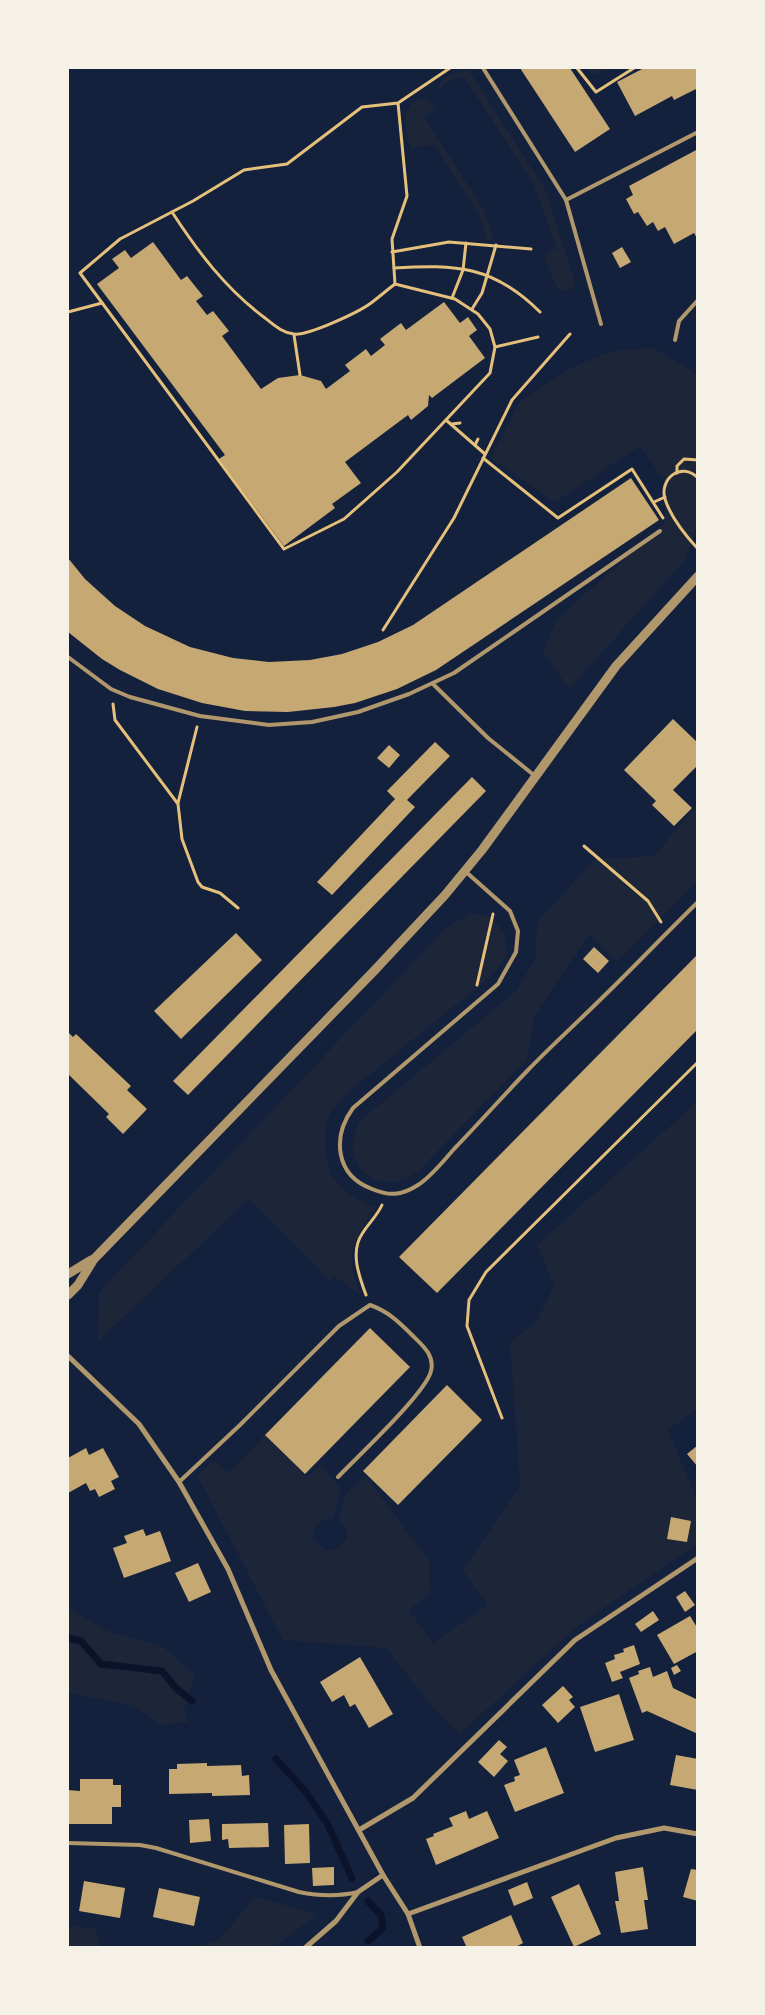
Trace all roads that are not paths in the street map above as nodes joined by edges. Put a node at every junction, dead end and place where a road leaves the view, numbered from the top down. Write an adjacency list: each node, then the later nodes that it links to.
1 (483, 68): 3 (lane)
2 (698, 132): 3 (lane)
3 (566, 200): 5 (lane)
4 (698, 300): 6 (lane)
5 (601, 324)
6 (675, 340)
7 (660, 531): 10 (lane)
8 (698, 576): 11 (street)
9 (68, 657): 10 (lane)
10 (433, 684): 11 (lane)
11 (535, 776): 12 (street)
12 (465, 871): 13 (lane); 14 (street)
13 (698, 902)
14 (94, 1259): 15 (street); 16 (street)
15 (68, 1274)
16 (68, 1295)
17 (68, 1356): 19 (street)
18 (338, 1477): 19 (lane)
19 (179, 1482): 21 (street)
20 (698, 1558): 21 (street)
21 (359, 1830): 24 (street)
22 (698, 1834): 26 (street)
23 (68, 1843): 25 (lane)
24 (383, 1875): 25 (street); 26 (street)
25 (358, 1892): 27 (street)
26 (408, 1914): 28 (street)
27 (305, 1948)
28 (420, 1948)

